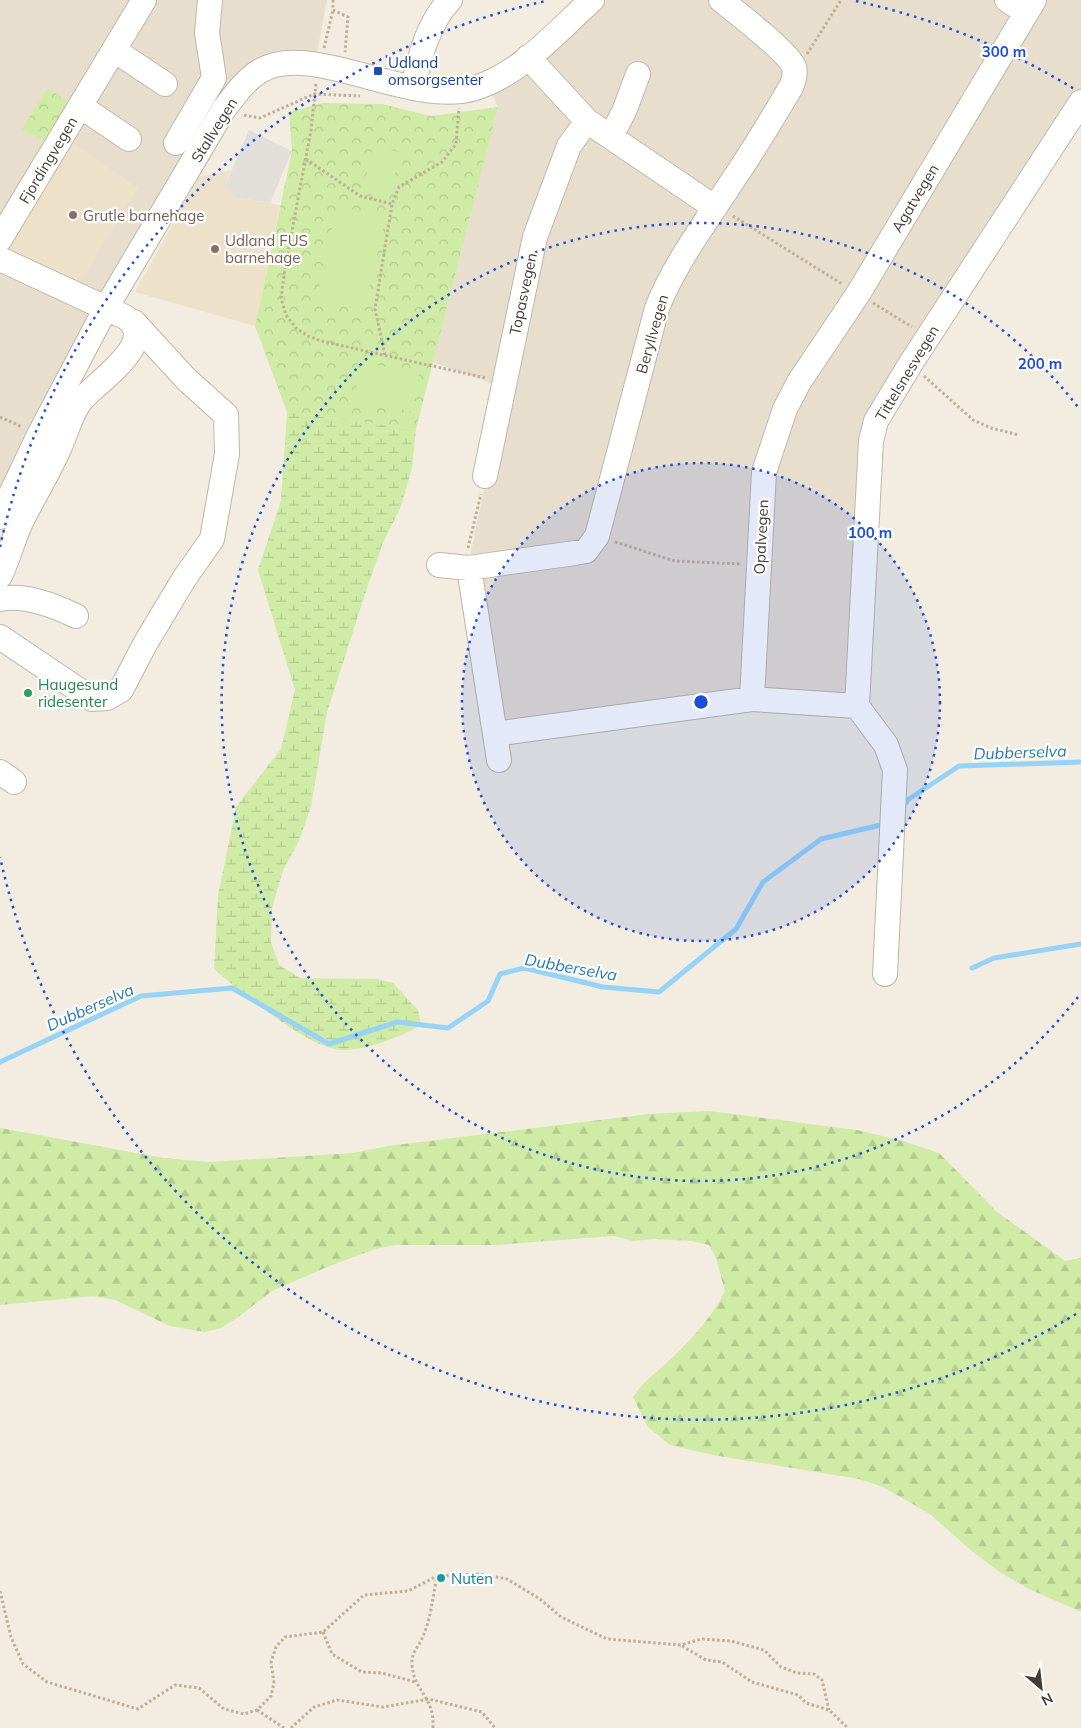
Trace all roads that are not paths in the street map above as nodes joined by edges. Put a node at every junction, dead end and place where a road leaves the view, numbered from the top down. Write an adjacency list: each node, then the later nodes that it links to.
1 (144, 0): 7 (street, Fjordingvegen)
2 (210, 0): 17 (street)
3 (450, 0): 11 (street)
4 (592, 0): 8 (street, Stallvegen)
5 (721, 0): 18 (street, Beryllvegen)
6 (1022, 4): 23 (street, Agatvegen)
7 (114, 50): 10 (street); 13 (street, Fjordingvegen)
8 (528, 57): 11 (street, Stallvegen); 14 (street)
9 (638, 74): 15 (street)
10 (165, 84)
11 (413, 88): 21 (street, Stallvegen)
12 (1081, 102): 33 (street, Tittelsnesvegen)
13 (80, 106): 16 (street, Fjordingvegen); 19 (street, Fjordingvegen)
14 (587, 121): 15 (street); 24 (street, Topasvegen)
15 (611, 137): 18 (street)
16 (129, 139)
17 (176, 144)
18 (714, 207): 27 (street, Beryllvegen)
19 (0, 240)
20 (0, 260): 21 (street)
21 (106, 308): 22 (street); 25 (street, Stallvegen)
22 (134, 322): 28 (street); 31 (street)
23 (799, 382): 32 (street, Opalvegen)
24 (485, 476)
25 (0, 517)
26 (440, 565): 27 (street)
27 (469, 568): 34 (street)
28 (0, 576)
29 (0, 599): 30 (street)
30 (76, 616)
31 (0, 638)
32 (752, 699): 33 (street); 34 (street)
33 (857, 706): 36 (street)
34 (495, 734): 35 (street)
35 (499, 760)
36 (885, 974)

